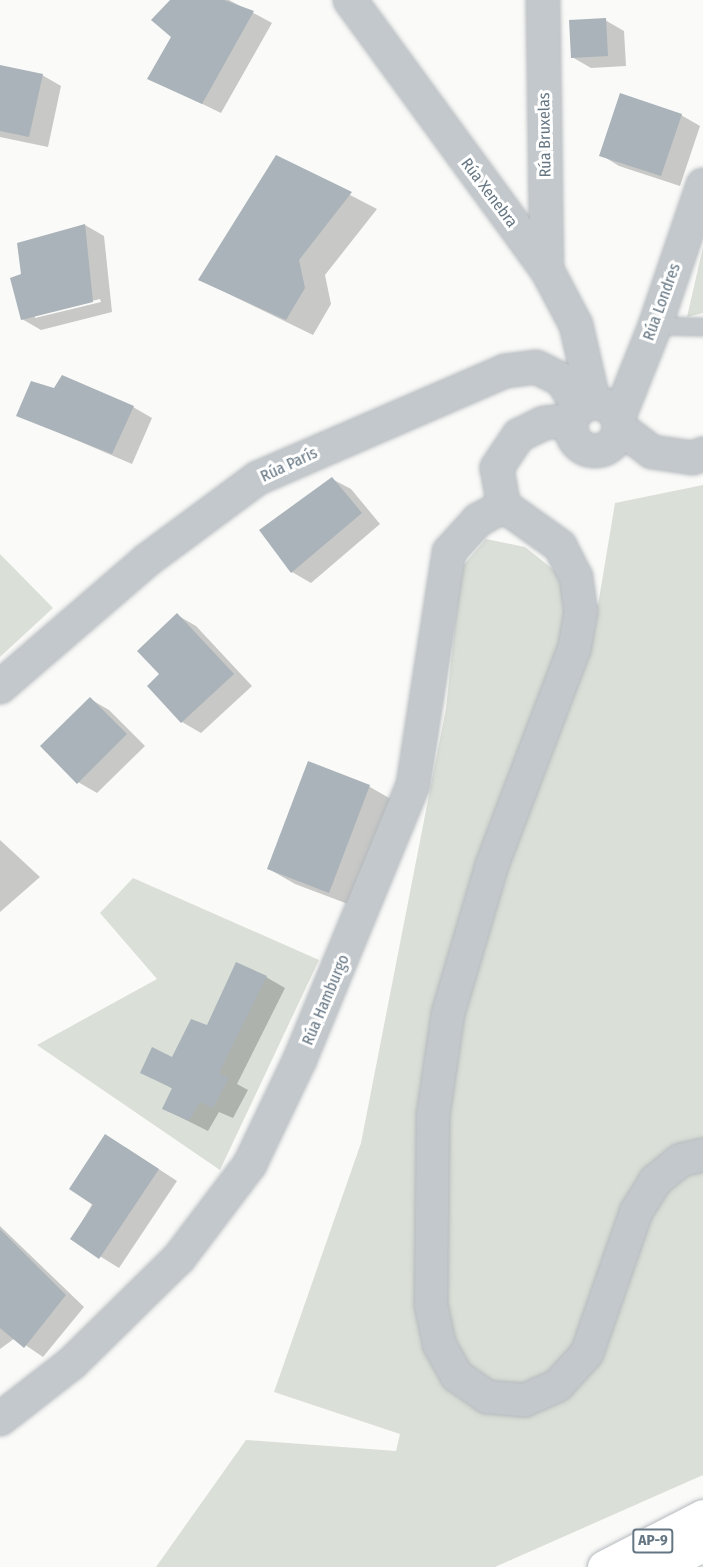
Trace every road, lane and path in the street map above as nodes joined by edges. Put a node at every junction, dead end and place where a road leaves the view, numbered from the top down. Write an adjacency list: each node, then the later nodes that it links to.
1 (350, 0): 4 (street, Rúa Xenebra)
2 (543, 0): 4 (street, Rúa Bruxelas)
3 (703, 184): 5 (street, Rúa Londres)
4 (547, 270): 7 (street, Rúa Xenebra)
5 (655, 326): 6 (lane); 7 (street, Rúa Londres)
6 (703, 327)
7 (596, 415): 8 (street); 9 (street); 10 (street, Rúa París)
8 (703, 454)
9 (504, 506): 11 (street); 12 (street, Rúa Hamburgo)
10 (0, 687)
11 (703, 1155)
12 (0, 1419)
13 (703, 1516): 15 (highway, AP-9)
14 (703, 1545): 16 (highway)
15 (604, 1567)
16 (658, 1567)

